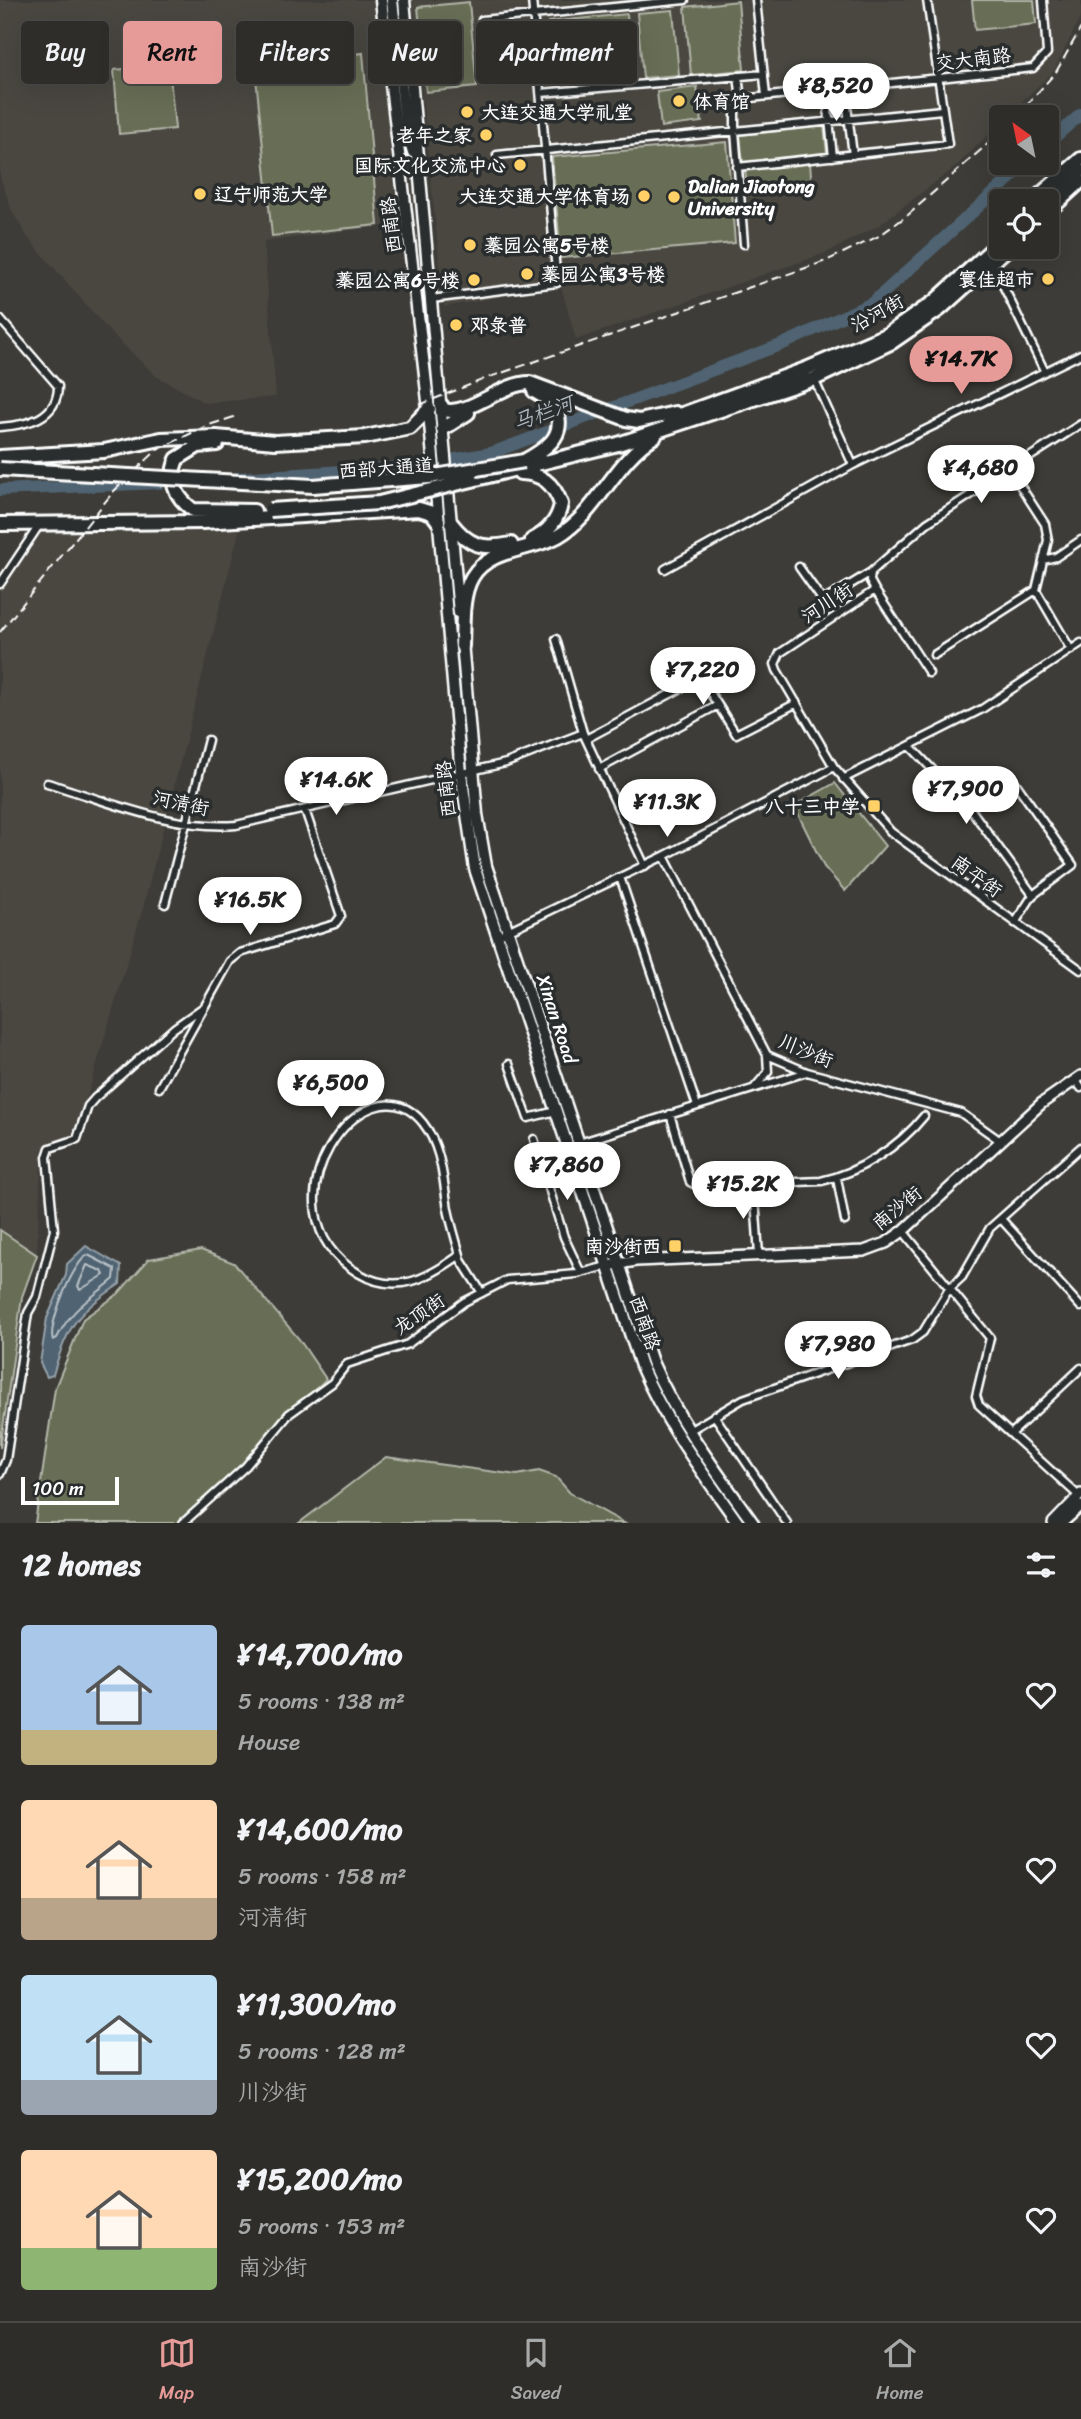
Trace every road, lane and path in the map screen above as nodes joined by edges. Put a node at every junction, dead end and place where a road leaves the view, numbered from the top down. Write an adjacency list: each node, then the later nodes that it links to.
1 (381, 0): 29 (main road, 西南路)
2 (392, 0): 22 (main road)
3 (404, 0): 30 (main road, 西南路)
4 (532, 0): 9 (street)
5 (685, 0): 9 (street)
6 (757, 0): 11 (street)
7 (927, 0): 13 (street)
8 (1044, 0): 13 (street, 交大南路)
9 (533, 15): 10 (street); 16 (street)
10 (482, 20)
11 (764, 74): 12 (street); 17 (street)
12 (738, 76): 16 (street); 18 (street)
13 (937, 80): 14 (street, 交大南路); 19 (street)
14 (845, 89): 15 (street, 交大南路); 20 (street)
15 (826, 90): 17 (street, 交大南路); 21 (street)
16 (541, 93): 24 (street)
17 (766, 96): 18 (street, 交大南路)
18 (741, 99): 23 (street)
19 (942, 110): 20 (street); 26 (street)
20 (849, 119): 21 (street); 26 (street)
21 (830, 121): 23 (street); 27 (street)
22 (406, 128): 29 (main road); 30 (main road)
23 (735, 131): 24 (street); 31 (street)
24 (547, 150): 25 (street); 45 (street)
25 (497, 155)
26 (853, 155): 27 (street)
27 (833, 157): 31 (street)
28 (1081, 159): 34 (highway)
29 (401, 165): 54 (main road, 西南路)
30 (416, 165): 45 (main road, 西南路)
31 (737, 167): 40 (street)
32 (1081, 171): 36 (highway)
33 (1081, 181): 37 (highway)
34 (1047, 189)
35 (1081, 191): 38 (highway)
36 (1059, 194)
37 (1059, 194)
38 (1059, 209)
39 (989, 243): 48 (highway)
40 (744, 244)
41 (989, 252): 48 (highway, 沿河街)
42 (996, 259): 46 (highway, 沿河街)
43 (1000, 259): 44 (highway)
44 (993, 265): 46 (highway); 50 (street)
45 (431, 299): 54 (main road, 西南路)
46 (948, 302): 51 (highway, 沿河街)
47 (0, 318): 57 (street)
48 (888, 334): 52 (highway, 沿河街)
49 (1081, 354): 50 (street)
50 (1044, 370): 62 (street)
51 (814, 379): 52 (highway, 沿河街); 62 (street)
52 (758, 391): 53 (highway, 西部大通道); 55 (highway, 西部大通道)
53 (716, 402): 54 (highway); 61 (highway, 西部大通道)
54 (435, 407): 58 (main road, 西南路); 59 (highway)
55 (730, 407): 65 (highway, 西部大通道); 82 (highway)
56 (1081, 424): 64 (street, 河川街)
57 (0, 427)
58 (439, 432): 61 (highway); 68 (main road, 西南路, bridge); 69 (main road, 西南路, bridge)
59 (251, 440): 60 (highway); 67 (highway, bridge)
60 (0, 457)
61 (524, 461): 63 (highway, 西部大通道, bridge)
62 (853, 465): 75 (street)
63 (0, 469)
64 (1010, 470): 73 (street); 76 (street, 河川街)
65 (503, 474): 67 (highway, 西部大通道); 69 (highway)
66 (0, 476): 67 (highway, 西部大通道, bridge)
67 (472, 480)
68 (448, 489): 69 (main road, Xinan Road)
69 (444, 522): 71 (highway); 82 (main road, Xinan Road); 94 (main road, 西南路)
70 (0, 524): 71 (highway)
71 (40, 524): 77 (street)
72 (1081, 540): 73 (street)
73 (1044, 560): 79 (street)
74 (799, 567): 76 (street)
75 (665, 569)
76 (872, 572): 78 (street, 河川街)
77 (0, 584)
78 (875, 590): 85 (street); 86 (street, 河川街)
79 (1036, 590): 83 (street); 84 (street)
80 (556, 639): 88 (street)
81 (1081, 643): 83 (street)
82 (462, 646): 93 (main road, Xinan Road)
83 (1071, 650): 90 (street)
84 (934, 655)
85 (929, 673)
86 (797, 703): 87 (street); 91 (street, 河川街)
87 (718, 705): 88 (street, 河清街); 92 (street)
88 (585, 736): 92 (street); 93 (street, 河清街)
89 (208, 740): 99 (street)
90 (910, 746): 95 (street); 97 (street)
91 (834, 767): 95 (street, 南平街); 100 (street)
92 (598, 769): 101 (street)
93 (474, 771): 94 (street, 河清街); 106 (main road, Xinan Road)
94 (461, 773): 98 (street, 河清街); 107 (main road, 西南路)
95 (843, 779): 105 (street, 南平街)
96 (47, 783): 99 (street, 河清街)
97 (970, 808): 103 (street); 103 (street)
98 (305, 810): 99 (street, 河清街); 109 (street)
99 (186, 824): 104 (street)
100 (664, 856): 101 (street); 110 (street, 川沙街)
101 (645, 866): 102 (street)
102 (620, 877): 106 (street); 117 (street)
103 (1033, 895): 105 (street)
104 (165, 904)
105 (1015, 923): 108 (street, 南平街)
106 (510, 930): 107 (street); 123 (main road, Xinan Road)
107 (499, 935): 118 (main road, 西南路)
108 (1081, 970)
109 (205, 1006): 114 (street); 142 (street)
110 (767, 1055): 112 (street, 川沙街); 115 (street)
111 (509, 1064): 118 (street)
112 (807, 1072): 115 (street); 122 (street, 川沙街)
113 (1078, 1077): 116 (street); 122 (street, 南沙街)
114 (159, 1088)
115 (754, 1088): 117 (street)
116 (1081, 1088)
117 (698, 1106): 119 (street)
118 (556, 1111): 133 (main road, 西南路)
119 (670, 1114): 123 (street); 126 (street)
120 (924, 1116): 125 (street)
121 (534, 1139): 134 (street)
122 (999, 1140): 129 (street, 南沙街)
123 (579, 1143): 132 (main road, Xinan Road)
124 (1081, 1147): 127 (street)
125 (837, 1178): 126 (street); 128 (street)
126 (754, 1184): 131 (street)
127 (1000, 1219): 135 (street); 137 (street)
128 (845, 1221)
129 (903, 1231): 131 (street, 南沙街); 135 (street)
130 (460, 1255): 130 (street); 136 (street)
131 (759, 1255): 132 (street, 南沙街)
132 (618, 1263): 133 (street, 南沙街); 140 (main road, Xinan Road)
133 (607, 1266): 134 (street, 龙顶街); 145 (main road, 西南路)
134 (582, 1273): 136 (street, 龙顶街)
135 (949, 1289): 139 (street); 141 (street)
136 (482, 1293): 144 (street, 龙顶街)
137 (1081, 1307)
138 (1081, 1368): 141 (street)
139 (714, 1415): 140 (street); 147 (street)
140 (688, 1431): 146 (main road, Xinan Road)
141 (1011, 1434): 143 (street)
142 (0, 1474)
143 (1080, 1499): 148 (street); 149 (street)
144 (183, 1523)
145 (738, 1523)
146 (753, 1523)
147 (787, 1523)
148 (1053, 1523)
149 (1062, 1523)

